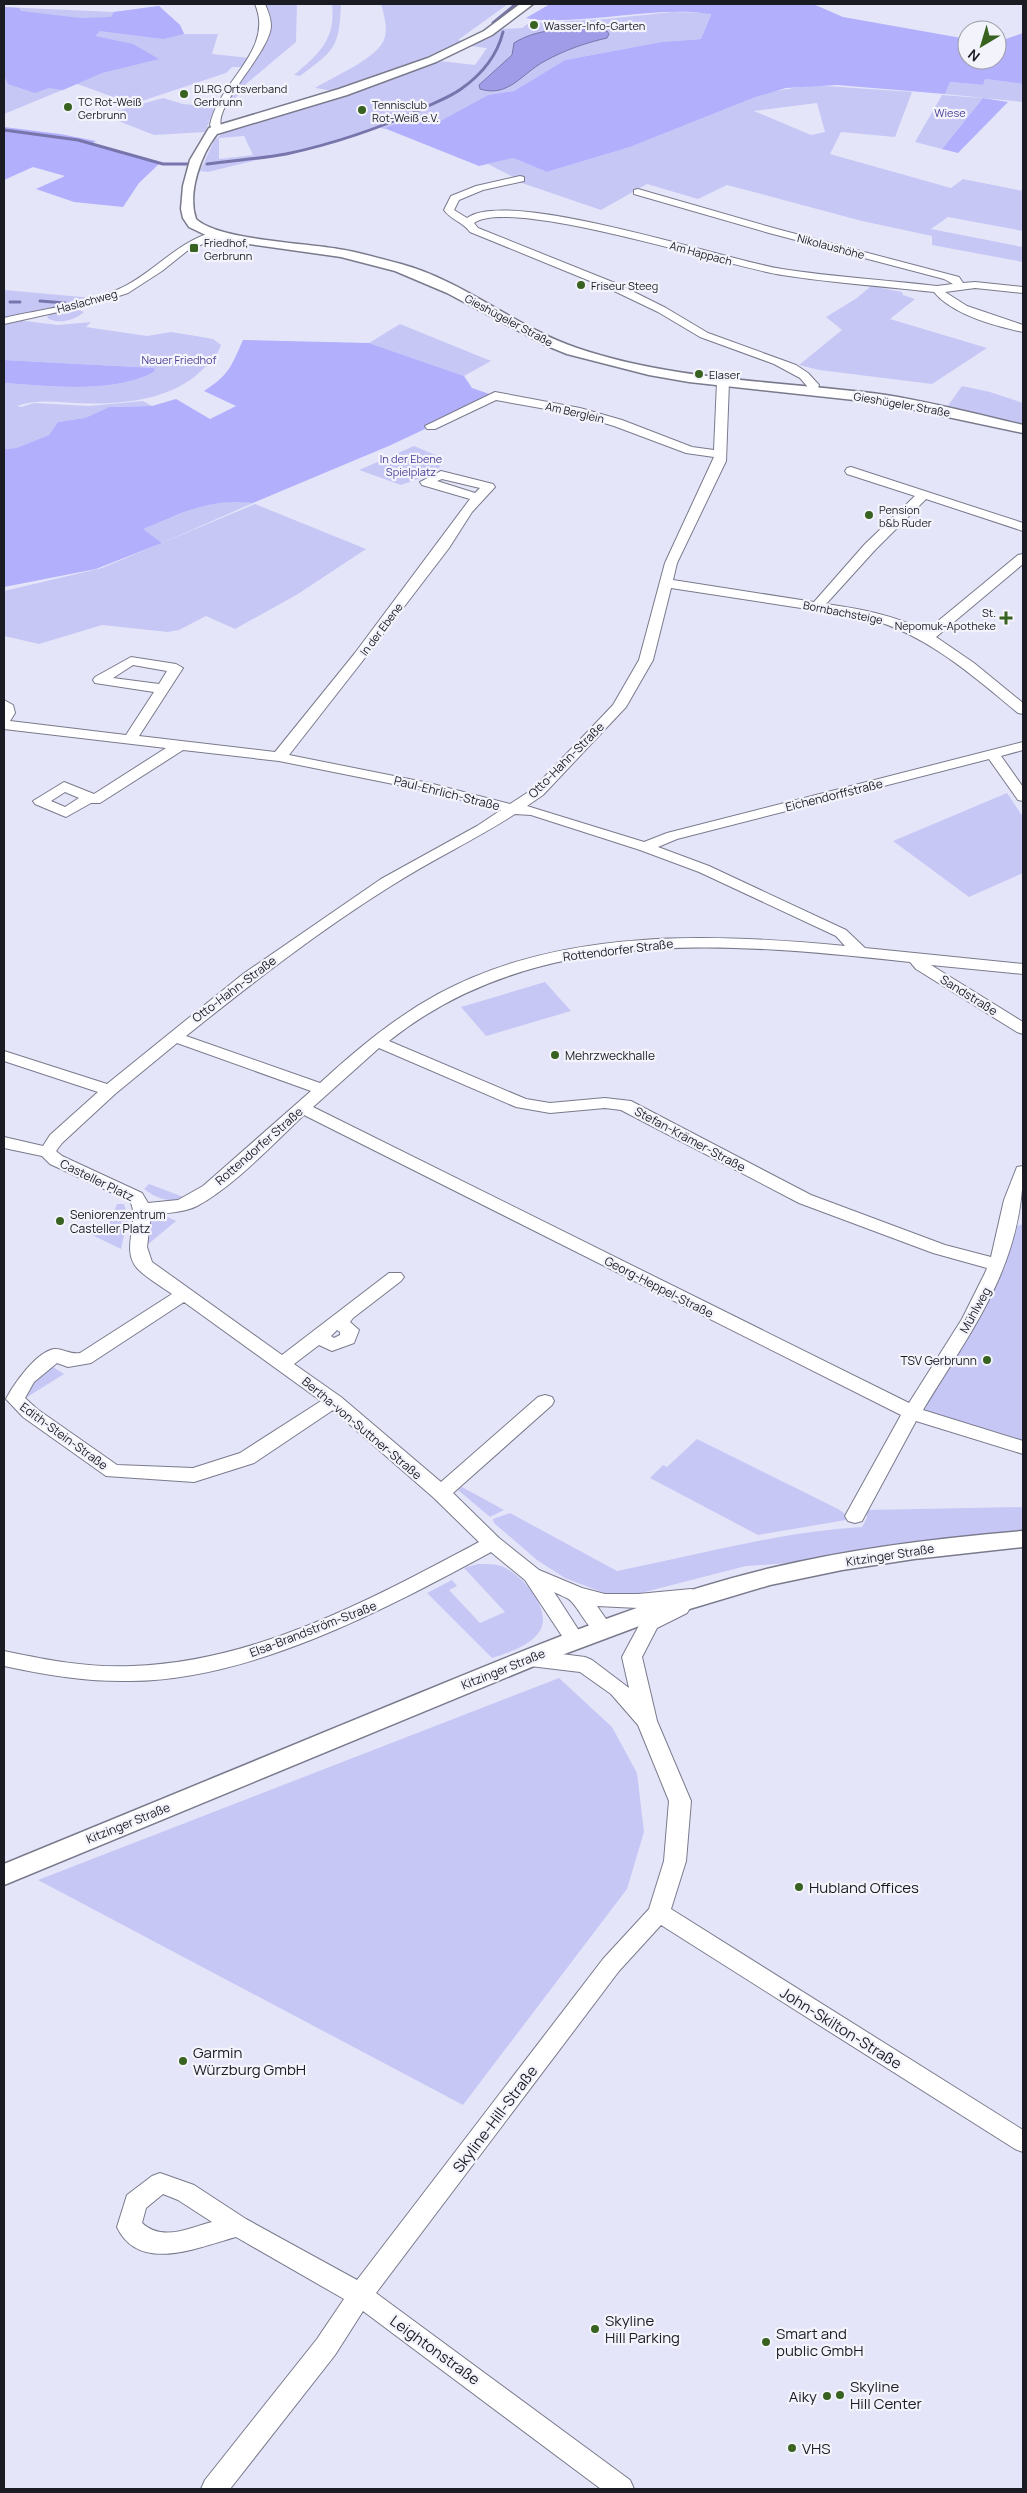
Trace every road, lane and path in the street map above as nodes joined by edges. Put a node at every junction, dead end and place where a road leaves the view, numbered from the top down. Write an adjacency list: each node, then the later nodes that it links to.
1 (260, 4): 3 (street)
2 (527, 4): 3 (street)
3 (213, 131): 7 (street, Gieshügeler Straße)
4 (520, 179): 6 (street)
5 (638, 192): 8 (street, Nikolaushöhe)
6 (468, 222): 9 (street, Am Happach); 14 (street)
7 (214, 235): 11 (street, Haslachweg); 13 (street, Gieshügeler Straße)
8 (959, 285): 9 (street, Am Happach); 10 (street, Nikolaushöhe)
9 (937, 290): 12 (street, Am Happach)
10 (1023, 290)
11 (4, 321)
12 (1023, 329)
13 (723, 382): 14 (street, Gieshügeler Straße); 17 (street, Otto-Hahn-Straße)
14 (812, 391): 16 (street, Gieshügeler Straße)
15 (431, 426): 17 (street, Am Berglein)
16 (1023, 429)
17 (720, 454): 23 (street, Otto-Hahn-Straße)
18 (851, 471): 19 (street)
19 (922, 496): 21 (street); 24 (street)
20 (476, 497): 35 (street, In der Ebene)
21 (1023, 527)
22 (1023, 558): 25 (street)
23 (666, 583): 24 (street, Bornbachsteige); 38 (street, Otto-Hahn-Straße)
24 (817, 606): 25 (street, Bornbachsteige)
25 (927, 636): 28 (street, Bornbachsteige)
26 (164, 689): 31 (street)
27 (4, 704): 29 (street)
28 (1023, 710)
29 (4, 720)
30 (4, 725): 31 (street, Paul-Ehrlich-Straße)
31 (130, 738): 32 (street, Paul-Ehrlich-Straße)
32 (181, 745): 35 (street, Paul-Ehrlich-Straße); 37 (street)
33 (1023, 746): 34 (street, Eichendorffstraße)
34 (993, 754): 36 (street); 39 (street, Eichendorffstraße)
35 (279, 757): 38 (street, Paul-Ehrlich-Straße)
36 (1023, 797)
37 (90, 798)
38 (513, 810): 39 (street, Paul-Ehrlich-Straße); 44 (street, Otto-Hahn-Straße)
39 (645, 847): 40 (street, Paul-Ehrlich-Straße)
40 (861, 953): 41 (street, Rottendorfer Straße); 45 (street, Rottendorfer Straße)
41 (915, 960): 42 (street, Rottendorfer Straße); 43 (street, Sandstraße)
42 (1023, 969)
43 (1023, 1030)
44 (174, 1037): 47 (street); 48 (street, Otto-Hahn-Straße)
45 (378, 1042): 47 (street, Rottendorfer Straße); 55 (street, Stefan-Krämer-Straße)
46 (4, 1056): 48 (street)
47 (322, 1089): 49 (street, Rottendorfer Straße)
48 (109, 1090): 51 (street, Otto-Hahn-Straße)
49 (302, 1108): 53 (street, Rottendorfer Straße); 61 (street, Georg-Heppel-Straße)
50 (4, 1142): 51 (street)
51 (49, 1148): 53 (street, Casteller Platz)
52 (1023, 1171): 55 (street, Mühlweg)
53 (143, 1209): 54 (street, Casteller Platz)
54 (138, 1247): 57 (street, Bertha-von-Suttner-Straße)
55 (998, 1265): 61 (street, Mühlweg)
56 (395, 1277): 58 (street)
57 (184, 1294): 58 (street, Bertha-von-Suttner-Straße); 59 (street, Edith-Stein-Straße)
58 (283, 1363): 59 (street, Bertha-von-Suttner-Straße)
59 (334, 1401): 63 (street, Bertha-von-Suttner-Straße)
60 (545, 1401): 63 (street)
61 (912, 1413): 62 (street, Georg-Heppel-Straße); 64 (street, Mühlweg)
62 (1023, 1448)
63 (440, 1493): 66 (street, Bertha-von-Suttner-Straße)
64 (855, 1516)
65 (1023, 1539): 69 (street, Kitzinger Straße)
66 (492, 1543): 67 (street, Bertha-von-Suttner-Straße); 73 (street, Elsa-Brandström-Straße)
67 (532, 1575): 68 (street, Bertha-von-Suttner-Straße); 71 (street, Bertha-von-Suttner-Straße)
68 (577, 1594): 69 (street, Bertha-von-Suttner-Straße); 70 (street)
69 (704, 1595): 70 (street, Kitzinger Straße); 74 (street, Skyline-Hill-Straße)
70 (603, 1629): 71 (street, Kitzinger Straße)
71 (575, 1640): 72 (street, Kitzinger Straße)
72 (530, 1658): 74 (street, Skyline-Hill-Straße); 75 (street, Kitzinger Straße)
73 (4, 1659)
74 (647, 1721): 76 (street, Skyline-Hill-Straße)
75 (4, 1875)
76 (659, 1913): 77 (street, John-Skilton-Straße); 79 (street, Skyline-Hill-Straße)
77 (1023, 2142)
78 (238, 2226): 79 (street, Leightonstraße)
79 (360, 2296): 80 (street, Skyline-Hill-Straße); 81 (street, Leightonstraße)
80 (214, 2489)
81 (621, 2489)

